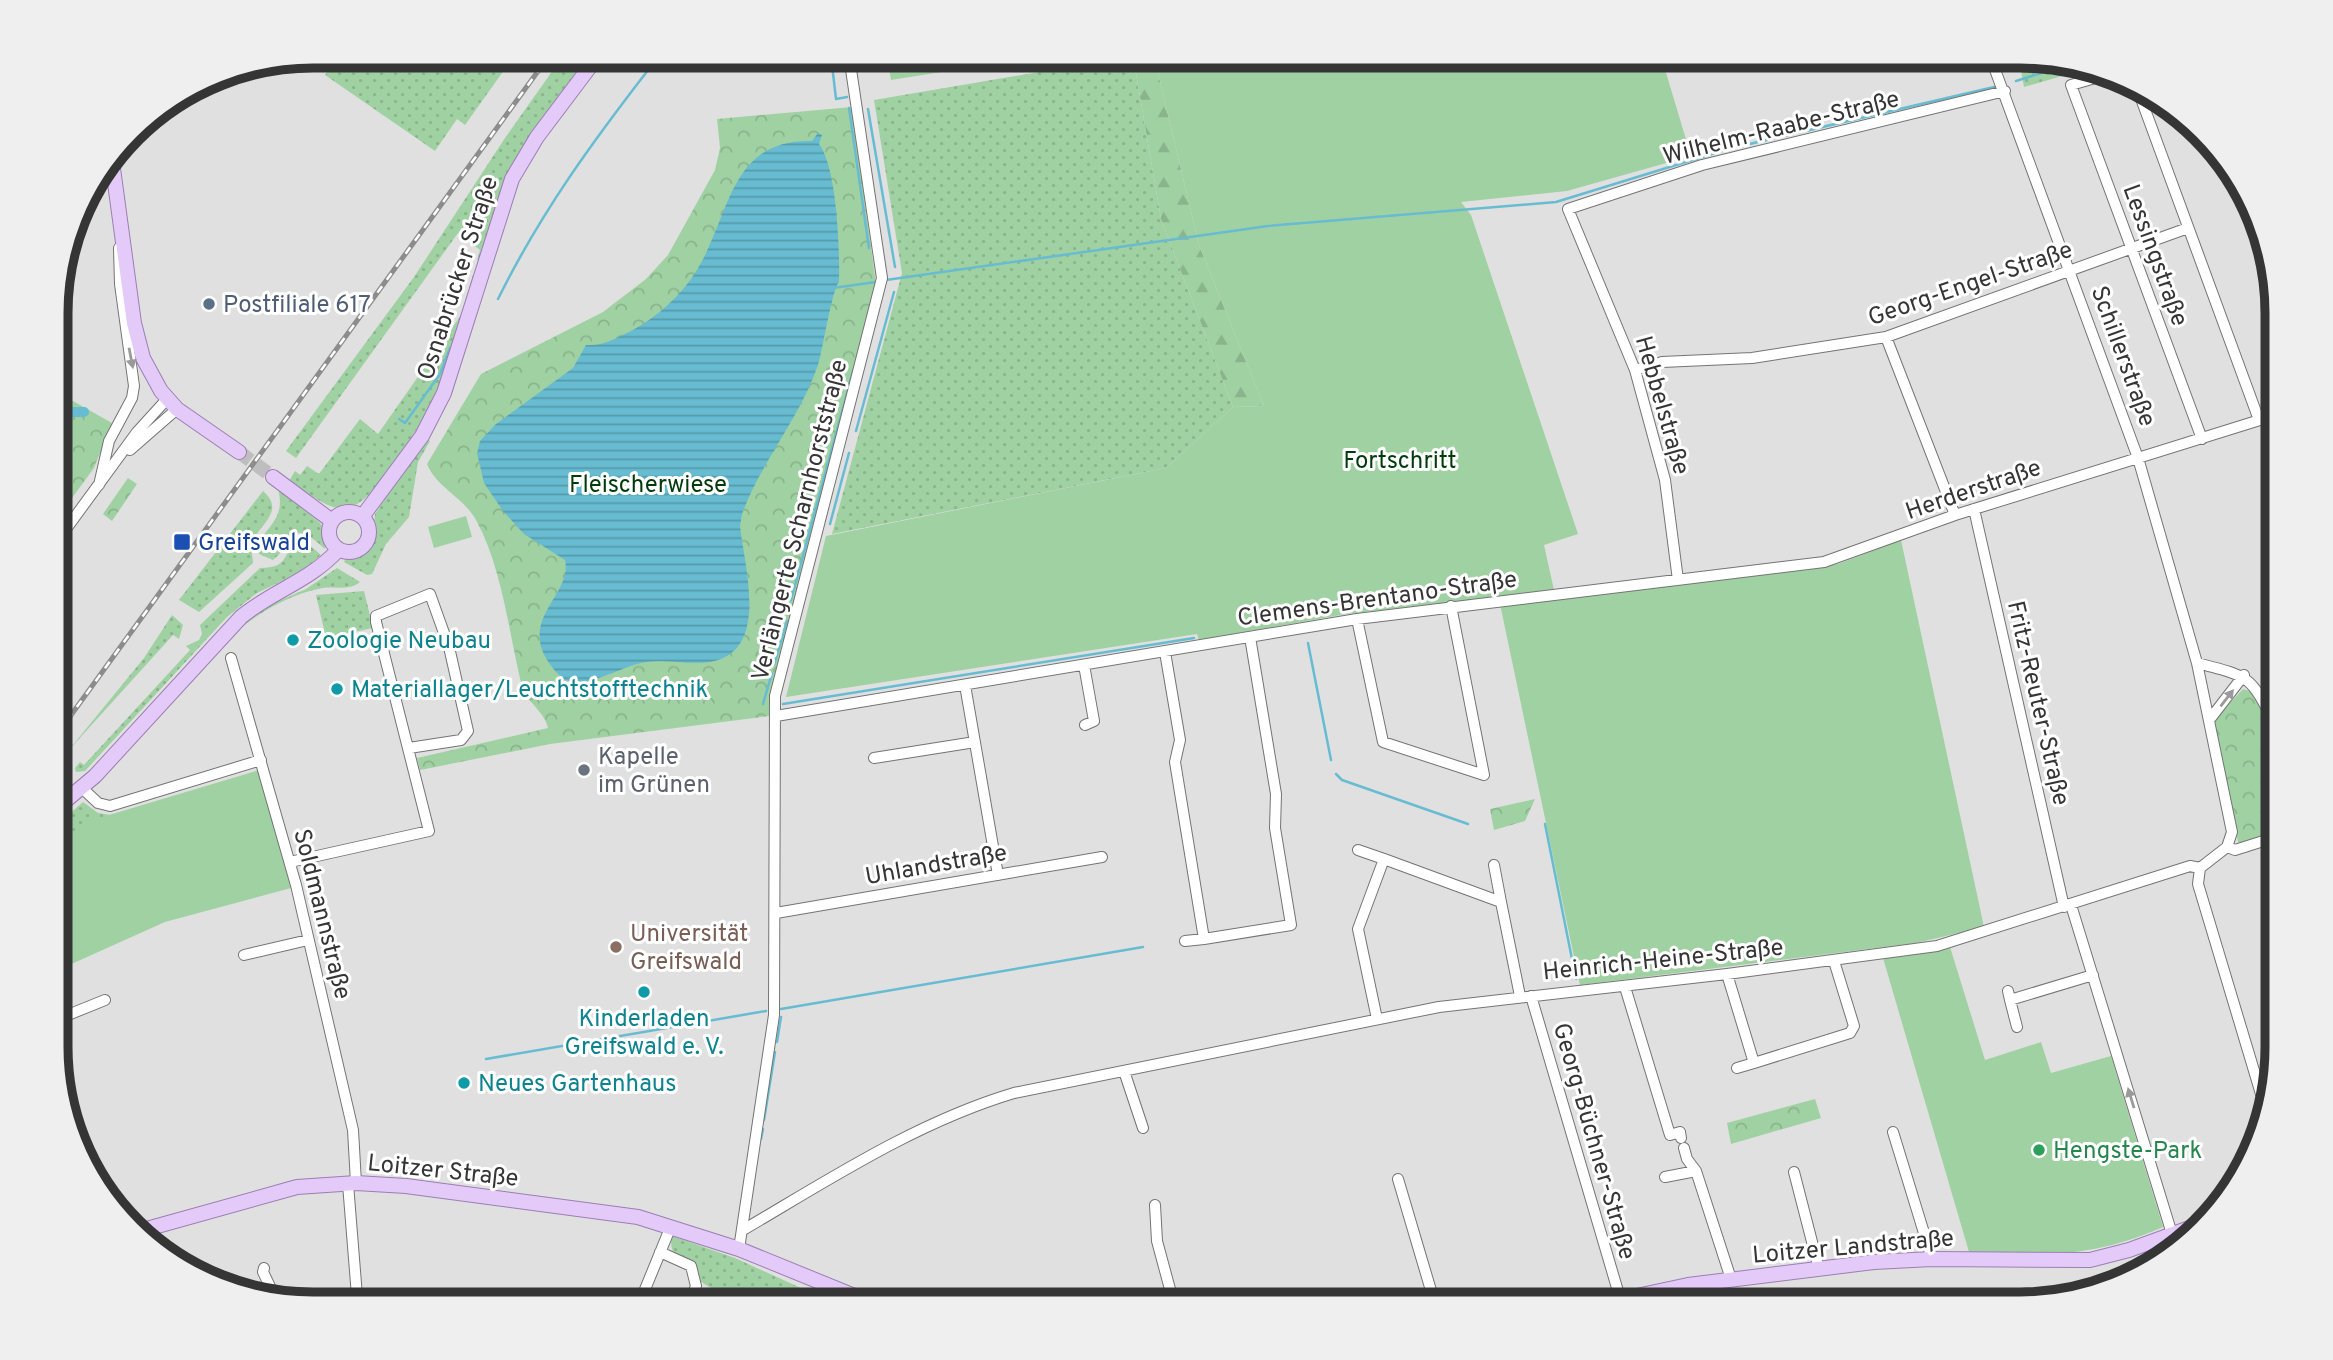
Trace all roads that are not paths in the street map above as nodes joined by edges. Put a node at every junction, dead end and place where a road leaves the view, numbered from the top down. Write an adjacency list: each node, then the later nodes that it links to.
1 (589, 68): 25 (main road, Osnabrücker Straße)
2 (851, 68): 40 (street, Verlängerte Scharnhorststraße)
3 (1996, 68): 5 (street, Schillerstraße)
4 (2090, 79): 11 (street, Lessingstraße)
5 (2005, 90): 8 (street, Wilhelm-Raabe-Straße); 12 (street, Schillerstraße)
6 (2142, 101): 10 (street)
7 (113, 172): 9 (main road)
8 (1568, 209): 14 (street, Hebbelstraße)
9 (119, 220): 15 (main road); 22 (street, one-way to 22)
10 (2188, 228): 11 (street, Georg-Engel-Straße); 17 (street)
11 (2130, 247): 12 (street, Georg-Engel-Straße); 18 (street, Lessingstraße)
12 (2071, 271): 13 (street, Georg-Engel-Straße); 20 (street, Schillerstraße)
13 (1886, 337): 14 (street, Georg-Engel-Straße); 24 (street)
14 (1635, 370): 29 (street, Hebbelstraße)
15 (172, 404): 19 (main road); 22 (street)
16 (2264, 419): 17 (street, Herderstraße)
17 (2259, 420): 18 (street, Herderstraße)
18 (2202, 439): 20 (street, Herderstraße)
19 (239, 452)
20 (2138, 458): 23 (street, Herderstraße); 35 (street, Schillerstraße)
21 (273, 477): 26 (main road)
22 (99, 485): 27 (street)
23 (1974, 509): 24 (street, Herderstraße); 59 (street, Fritz-Reuter-Straße)
24 (1955, 515): 29 (street, Herderstraße)
25 (362, 517): 26 (main road); 28 (main road)
26 (332, 521): 28 (main road)
27 (68, 527)
28 (338, 550): 47 (main road)
29 (1678, 580): 30 (street, Clemens-Brentano-Straße)
30 (1451, 606): 31 (street, Clemens-Brentano-Straße); 31 (street)
31 (1357, 619): 32 (street, Clemens-Brentano-Straße)
32 (1250, 637): 33 (street, Clemens-Brentano-Straße); 61 (street)
33 (1165, 652): 36 (street, Clemens-Brentano-Straße); 61 (street)
34 (231, 658): 46 (street, Soldmannstraße)
35 (2197, 663): 37 (street); 41 (street, Schillerstraße)
36 (1084, 665): 38 (street, Clemens-Brentano-Straße); 42 (street)
37 (2244, 675): 39 (street); 41 (street, one-way to 37)
38 (965, 685): 40 (street, Clemens-Brentano-Straße); 43 (street)
39 (2264, 703)
40 (776, 716): 60 (street, Verlängerte Scharnhorststraße)
41 (2210, 719): 50 (street, Schillerstraße)
42 (1085, 725)
43 (975, 742): 45 (street); 57 (street)
44 (409, 748): 44 (street); 54 (street)
45 (874, 758)
46 (261, 761): 47 (street); 54 (street, Soldmannstraße)
47 (82, 788): 48 (main road)
48 (68, 799)
49 (2264, 841): 50 (street)
50 (2227, 847): 56 (street)
51 (1358, 849): 53 (street)
52 (1102, 857): 57 (street, Uhlandstraße)
53 (1384, 859): 58 (street); 72 (street)
54 (290, 862): 62 (street, Soldmannstraße)
55 (1494, 865): 58 (street, Georg-Büchner-Straße)
56 (2200, 868): 59 (street, Heinrich-Heine-Straße); 77 (street)
57 (998, 875): 60 (street, Uhlandstraße)
58 (1501, 902): 69 (street, Georg-Büchner-Straße)
59 (2067, 906): 65 (street, Heinrich-Heine-Straße); 67 (street, Fritz-Reuter-Straße)
60 (776, 914): 88 (street, Verlängerte Scharnhorststraße)
61 (1203, 939): 63 (street)
62 (308, 940): 64 (street); 84 (street, Soldmannstraße)
63 (1185, 941)
64 (244, 955)
65 (1834, 961): 66 (street, Heinrich-Heine-Straße); 74 (street)
66 (1727, 974): 68 (street, Heinrich-Heine-Straße); 74 (street)
67 (2093, 975): 73 (street); 90 (street, Fritz-Reuter-Straße, one-way to 67)
68 (1625, 987): 69 (street, Heinrich-Heine-Straße); 80 (street)
69 (1525, 996): 72 (street, Heinrich-Heine-Straße); 99 (street, Georg-Büchner-Straße)
70 (106, 1000): 71 (street)
71 (68, 1015)
72 (1377, 1019): 76 (street, Heinrich-Heine-Straße)
73 (2017, 1027)
74 (1754, 1063): 75 (street)
75 (1737, 1068)
76 (1124, 1071): 78 (street); 88 (street, Heinrich-Heine-Straße)
77 (2260, 1091)
78 (1143, 1128)
79 (1893, 1132): 93 (street)
80 (1696, 1171): 82 (street); 96 (street)
81 (1794, 1172): 95 (street)
82 (1665, 1177)
83 (1398, 1179): 98 (street)
84 (352, 1184): 86 (main road, Loitzer Straße); 87 (main road, Loitzer Straße); 101 (street, Soldmannstraße)
85 (1155, 1205): 105 (street)
86 (671, 1226): 91 (main road, Loitzer Straße); 92 (street)
87 (149, 1228)
88 (743, 1230): 91 (street, Verlängerte Scharnhorststraße)
89 (2181, 1231): 90 (main road, Loitzer Landstraße)
90 (2172, 1234): 93 (main road, Loitzer Landstraße)
91 (739, 1249): 104 (main road)
92 (660, 1252): 102 (street); 103 (street)
93 (1932, 1259): 95 (main road, Loitzer Landstraße)
94 (264, 1268): 97 (street)
95 (1819, 1269): 96 (main road, Loitzer Landstraße)
96 (1731, 1279): 100 (main road, Loitzer Landstraße)
97 (271, 1288)
98 (1431, 1291)
99 (1618, 1291)
100 (1660, 1291)
101 (357, 1292)
102 (644, 1292)
103 (694, 1292)
104 (844, 1292)
105 (1171, 1292)

